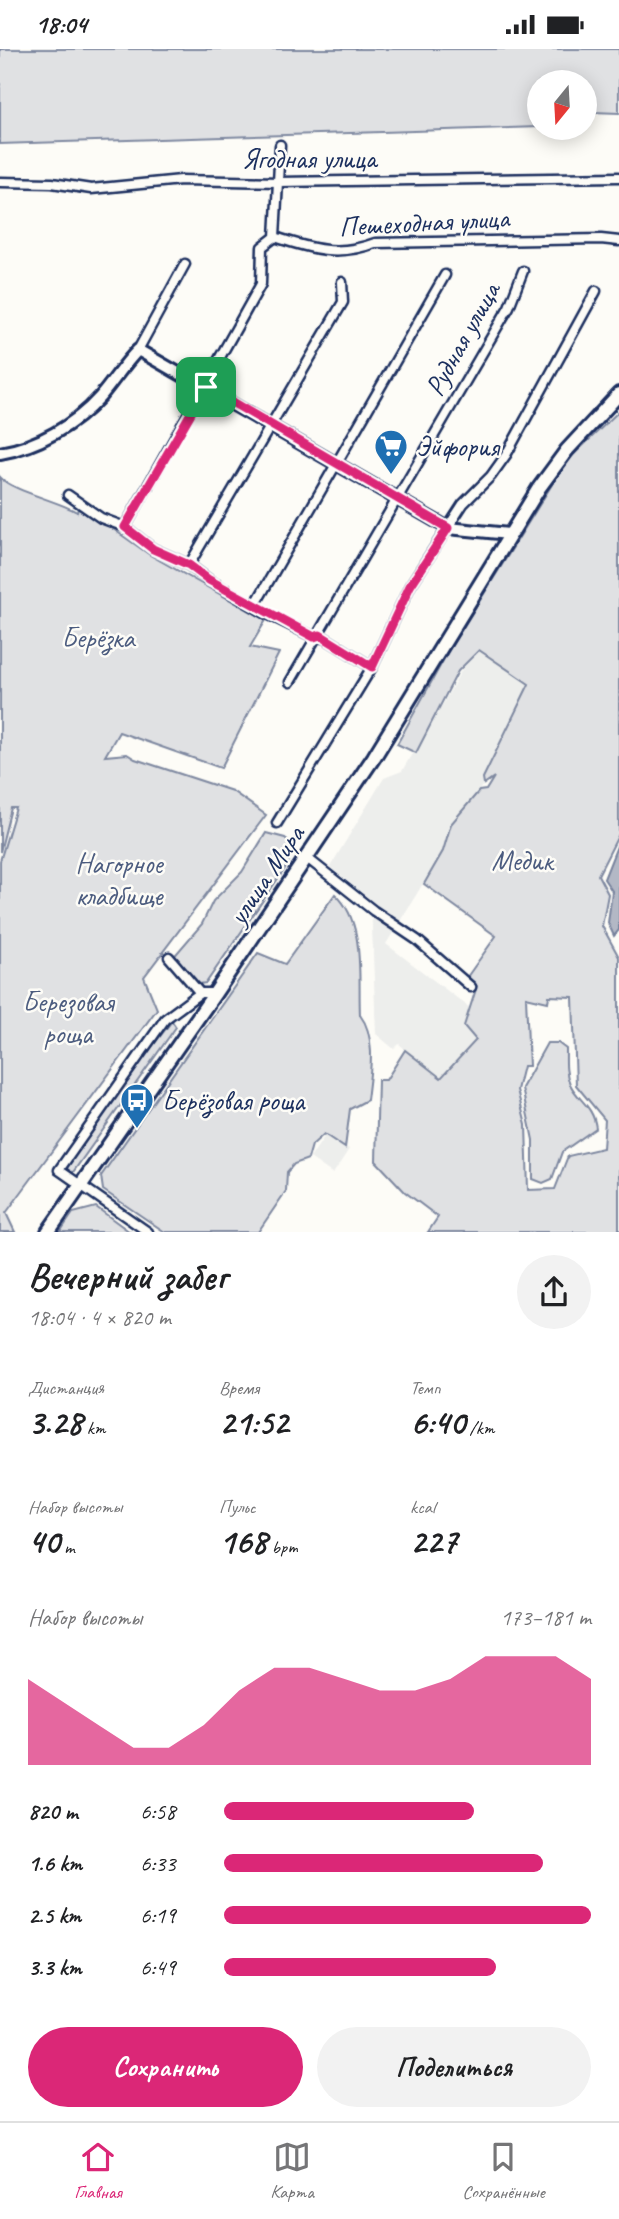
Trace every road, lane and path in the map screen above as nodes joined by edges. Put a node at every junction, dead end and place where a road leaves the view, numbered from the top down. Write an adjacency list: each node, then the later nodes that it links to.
1 (280, 145): 4 (street)
2 (619, 177): 4 (street, Ягодная улица)
3 (0, 182): 4 (street, Ягодная улица)
4 (278, 182): 5 (street)
5 (275, 237): 6 (street, Пешеходная улица); 13 (street)
6 (619, 241)
7 (185, 264): 12 (street)
8 (523, 271): 19 (street, Рудная улица)
9 (445, 275): 17 (street)
10 (342, 282): 15 (street)
11 (596, 291): 21 (street)
12 (138, 350): 13 (street); 16 (street)
13 (206, 387): 15 (street); 20 (street)
14 (619, 394): 22 (main road, улица Мира)
15 (272, 424): 17 (street); 23 (street)
16 (0, 453)
17 (335, 462): 19 (street); 24 (street)
18 (68, 495): 20 (street)
19 (398, 501): 21 (street); 25 (street, Рудная улица)
20 (125, 527): 23 (street)
21 (448, 528): 22 (street); 26 (street)
22 (509, 534): 29 (main road, улица Мира)
23 (189, 565): 24 (street)
24 (255, 605): 25 (street)
25 (320, 635): 26 (street); 27 (street, Рудная улица)
26 (372, 667): 28 (street)
27 (290, 682)
28 (277, 823)
29 (307, 858): 31 (street); 33 (main road, улица Мира)
30 (169, 957): 32 (street)
31 (471, 987)
32 (200, 993): 33 (street); 34 (street)
33 (215, 993): 34 (main road, улица Мира)
34 (80, 1185): 35 (main road, улица Мира); 36 (street)
35 (48, 1232)
36 (148, 1232)

